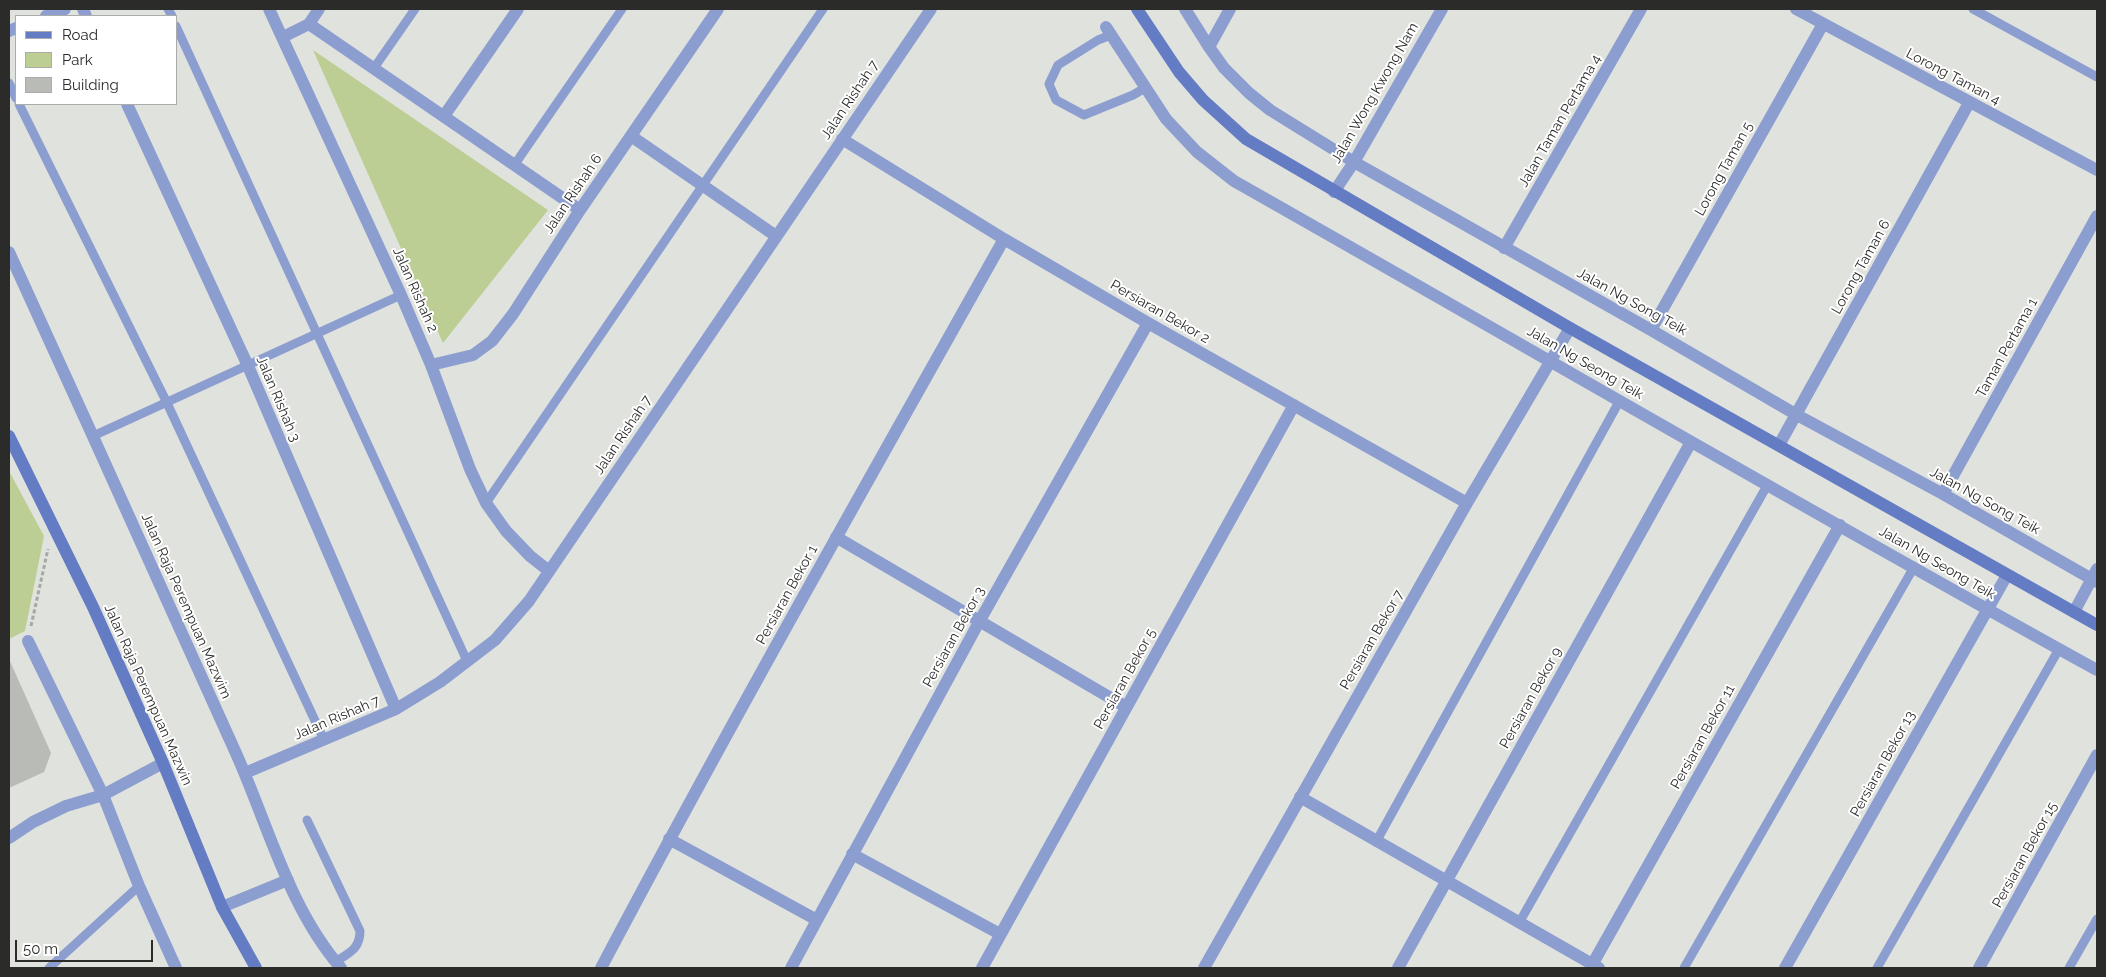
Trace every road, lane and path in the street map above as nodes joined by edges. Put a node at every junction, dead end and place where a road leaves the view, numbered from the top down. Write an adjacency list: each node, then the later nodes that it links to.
1 (65, 9): 17 (street)
2 (269, 9): 22 (street, Jalan Rishah 2)
3 (319, 9): 18 (street)
4 (415, 9): 24 (lane)
5 (518, 9): 32 (street)
6 (622, 9): 36 (lane)
7 (718, 9): 33 (street, Jalan Rishah 6)
8 (823, 9): 38 (lane)
9 (931, 9): 34 (street, Jalan Rishah 7)
10 (1137, 9): 39 (main road, Jalan Ng Seong Teik)
11 (1185, 9): 23 (street, Jalan Ng Song Teik)
12 (1230, 9): 23 (street)
13 (1442, 9): 35 (street, Jalan Wong Kwong Nam)
14 (1641, 9): 44 (street, Jalan Taman Pertama 4)
15 (1796, 9): 19 (street, Lorong Taman 4)
16 (1973, 9): 25 (lane)
17 (49, 15)
18 (309, 24): 22 (street); 24 (street)
19 (1823, 24): 29 (street, Lorong Taman 4); 49 (street, Lorong Taman 5)
20 (178, 30): 50 (lane)
21 (1108, 31): 27 (street, Jalan Ng Seong Teik); 27 (lane)
22 (283, 37): 46 (street, Jalan Rishah 2)
23 (1209, 47): 35 (street, Jalan Ng Song Teik)
24 (374, 68): 32 (street)
25 (2097, 77)
26 (9, 83): 28 (lane)
27 (1145, 88): 51 (street, Jalan Ng Seong Teik)
28 (15, 96)
29 (1969, 103): 37 (street, Lorong Taman 4); 57 (street, Lorong Taman 6)
30 (19, 105): 55 (lane)
31 (127, 105): 53 (street, Jalan Rishah 3)
32 (444, 116): 36 (street)
33 (631, 136): 38 (street); 40 (street, Jalan Rishah 6)
34 (842, 139): 42 (street, Jalan Rishah 7); 43 (street, Persiaran Bekor 2)
35 (1354, 162): 39 (street, Jalan Wong Kwong Nam); 44 (street, Jalan Ng Song Teik)
36 (515, 164): 40 (street)
37 (2097, 170)
38 (702, 185): 42 (street); 64 (lane)
39 (1334, 192): 48 (main road, Jalan Ng Seong Teik)
40 (580, 210): 52 (street, Jalan Rishah 6)
41 (2097, 216): 63 (street, Taman Pertama 1)
42 (776, 236): 70 (street, Jalan Rishah 7)
43 (1004, 238): 47 (street, Persiaran Bekor 2); 68 (street, Persiaran Bekor 1)
44 (1504, 248): 49 (street, Jalan Ng Song Teik)
45 (9, 252): 59 (street, Jalan Raja Perempuan Mazwim)
46 (401, 295): 50 (lane); 52 (street, Jalan Rishah 2)
47 (1148, 323): 56 (street, Persiaran Bekor 2); 75 (street, Persiaran Bekor 3)
48 (1570, 328): 51 (street, Persiaran Bekor 7); 61 (main road, Jalan Ng Seong Teik)
49 (1652, 330): 57 (street, Jalan Ng Song Teik)
50 (317, 333): 53 (lane); 79 (lane)
51 (1552, 361): 54 (street, Jalan Ng Seong Teik); 65 (street, Persiaran Bekor 7)
52 (431, 365): 64 (street, Jalan Rishah 2)
53 (248, 366): 55 (lane); 82 (street, Jalan Rishah 3)
54 (1620, 400): 60 (street, Jalan Ng Seong Teik); 92 (lane)
55 (167, 403): 59 (lane); 83 (lane)
56 (1294, 405): 65 (street, Persiaran Bekor 2); 81 (street, Persiaran Bekor 5)
57 (1796, 415): 61 (street, Lorong Taman 6); 63 (street, Jalan Ng Song Teik)
58 (9, 436): 66 (main road, Jalan Raja Perempuan Mazwin)
59 (93, 436): 86 (street, Jalan Raja Perempuan Mazwim)
60 (1691, 442): 62 (street, Jalan Ng Seong Teik); 95 (street, Persiaran Bekor 9)
61 (1779, 445): 71 (main road, Jalan Ng Seong Teik)
62 (1768, 484): 67 (street, Jalan Ng Seong Teik); 100 (lane)
63 (1943, 494): 72 (street, Jalan Ng Song Teik)
64 (486, 503): 70 (street, Jalan Rishah 2)
65 (1467, 503): 88 (street, Persiaran Bekor 7)
66 (53, 525): 77 (path); 85 (main road, Jalan Raja Perempuan Mazwin)
67 (1840, 525): 69 (street, Jalan Ng Seong Teik); 103 (street, Persiaran Bekor 11)
68 (836, 537): 75 (street); 91 (street, Persiaran Bekor 1)
69 (1914, 568): 73 (street, Jalan Ng Seong Teik); 112 (lane)
70 (549, 571): 79 (street, Jalan Rishah 7)
71 (2007, 575): 73 (street, Persiaran Bekor 13); 74 (main road, Jalan Ng Seong Teik)
72 (2095, 577): 74 (street)
73 (1987, 609): 78 (street, Jalan Ng Seong Teik); 113 (street, Persiaran Bekor 13)
74 (2074, 612): 76 (main road, Jalan Ng Seong Teik)
75 (979, 622): 81 (street); 93 (street, Persiaran Bekor 3)
76 (2097, 625)
77 (28, 642): 87 (street)
78 (2059, 649): 80 (street, Jalan Ng Seong Teik); 114 (lane)
79 (467, 662): 82 (street, Jalan Rishah 7)
80 (2097, 670)
81 (1126, 707): 101 (street, Persiaran Bekor 5)
82 (396, 708): 83 (street, Jalan Rishah 7)
83 (324, 740): 86 (street, Jalan Rishah 7)
84 (2097, 756): 115 (street, Persiaran Bekor 15)
85 (163, 763): 87 (street); 97 (main road, Jalan Raja Perempuan Mazwin)
86 (245, 772): 94 (street, Jalan Raja Perempuan Mazwim)
87 (103, 795): 90 (street); 96 (street)
88 (1300, 797): 92 (street); 110 (street, Persiaran Bekor 7)
89 (307, 820): 102 (lane)
90 (9, 838)
91 (670, 839): 99 (street); 107 (street, Persiaran Bekor 1)
92 (1376, 842): 95 (street)
93 (852, 854): 99 (street, Persiaran Bekor 3); 101 (street)
94 (288, 880): 97 (street); 102 (street, Jalan Raja Perempuan Mazwim)
95 (1446, 880): 100 (street); 111 (street, Persiaran Bekor 9)
96 (139, 886): 104 (lane); 105 (street)
97 (222, 908): 106 (main road, Jalan Raja Perempuan Mazwin)
98 (2097, 919): 116 (lane)
99 (817, 920): 108 (street, Persiaran Bekor 3)
100 (1519, 923): 103 (street)
101 (1000, 934): 109 (street, Persiaran Bekor 5)
102 (338, 965)
103 (1595, 966)
104 (49, 968)
105 (176, 968)
106 (256, 968)
107 (601, 968)
108 (791, 968)
109 (982, 968)
110 (1204, 968)
111 (1398, 968)
112 (1684, 968)
113 (1785, 968)
114 (1877, 968)
115 (1979, 968)
116 (2069, 968)

